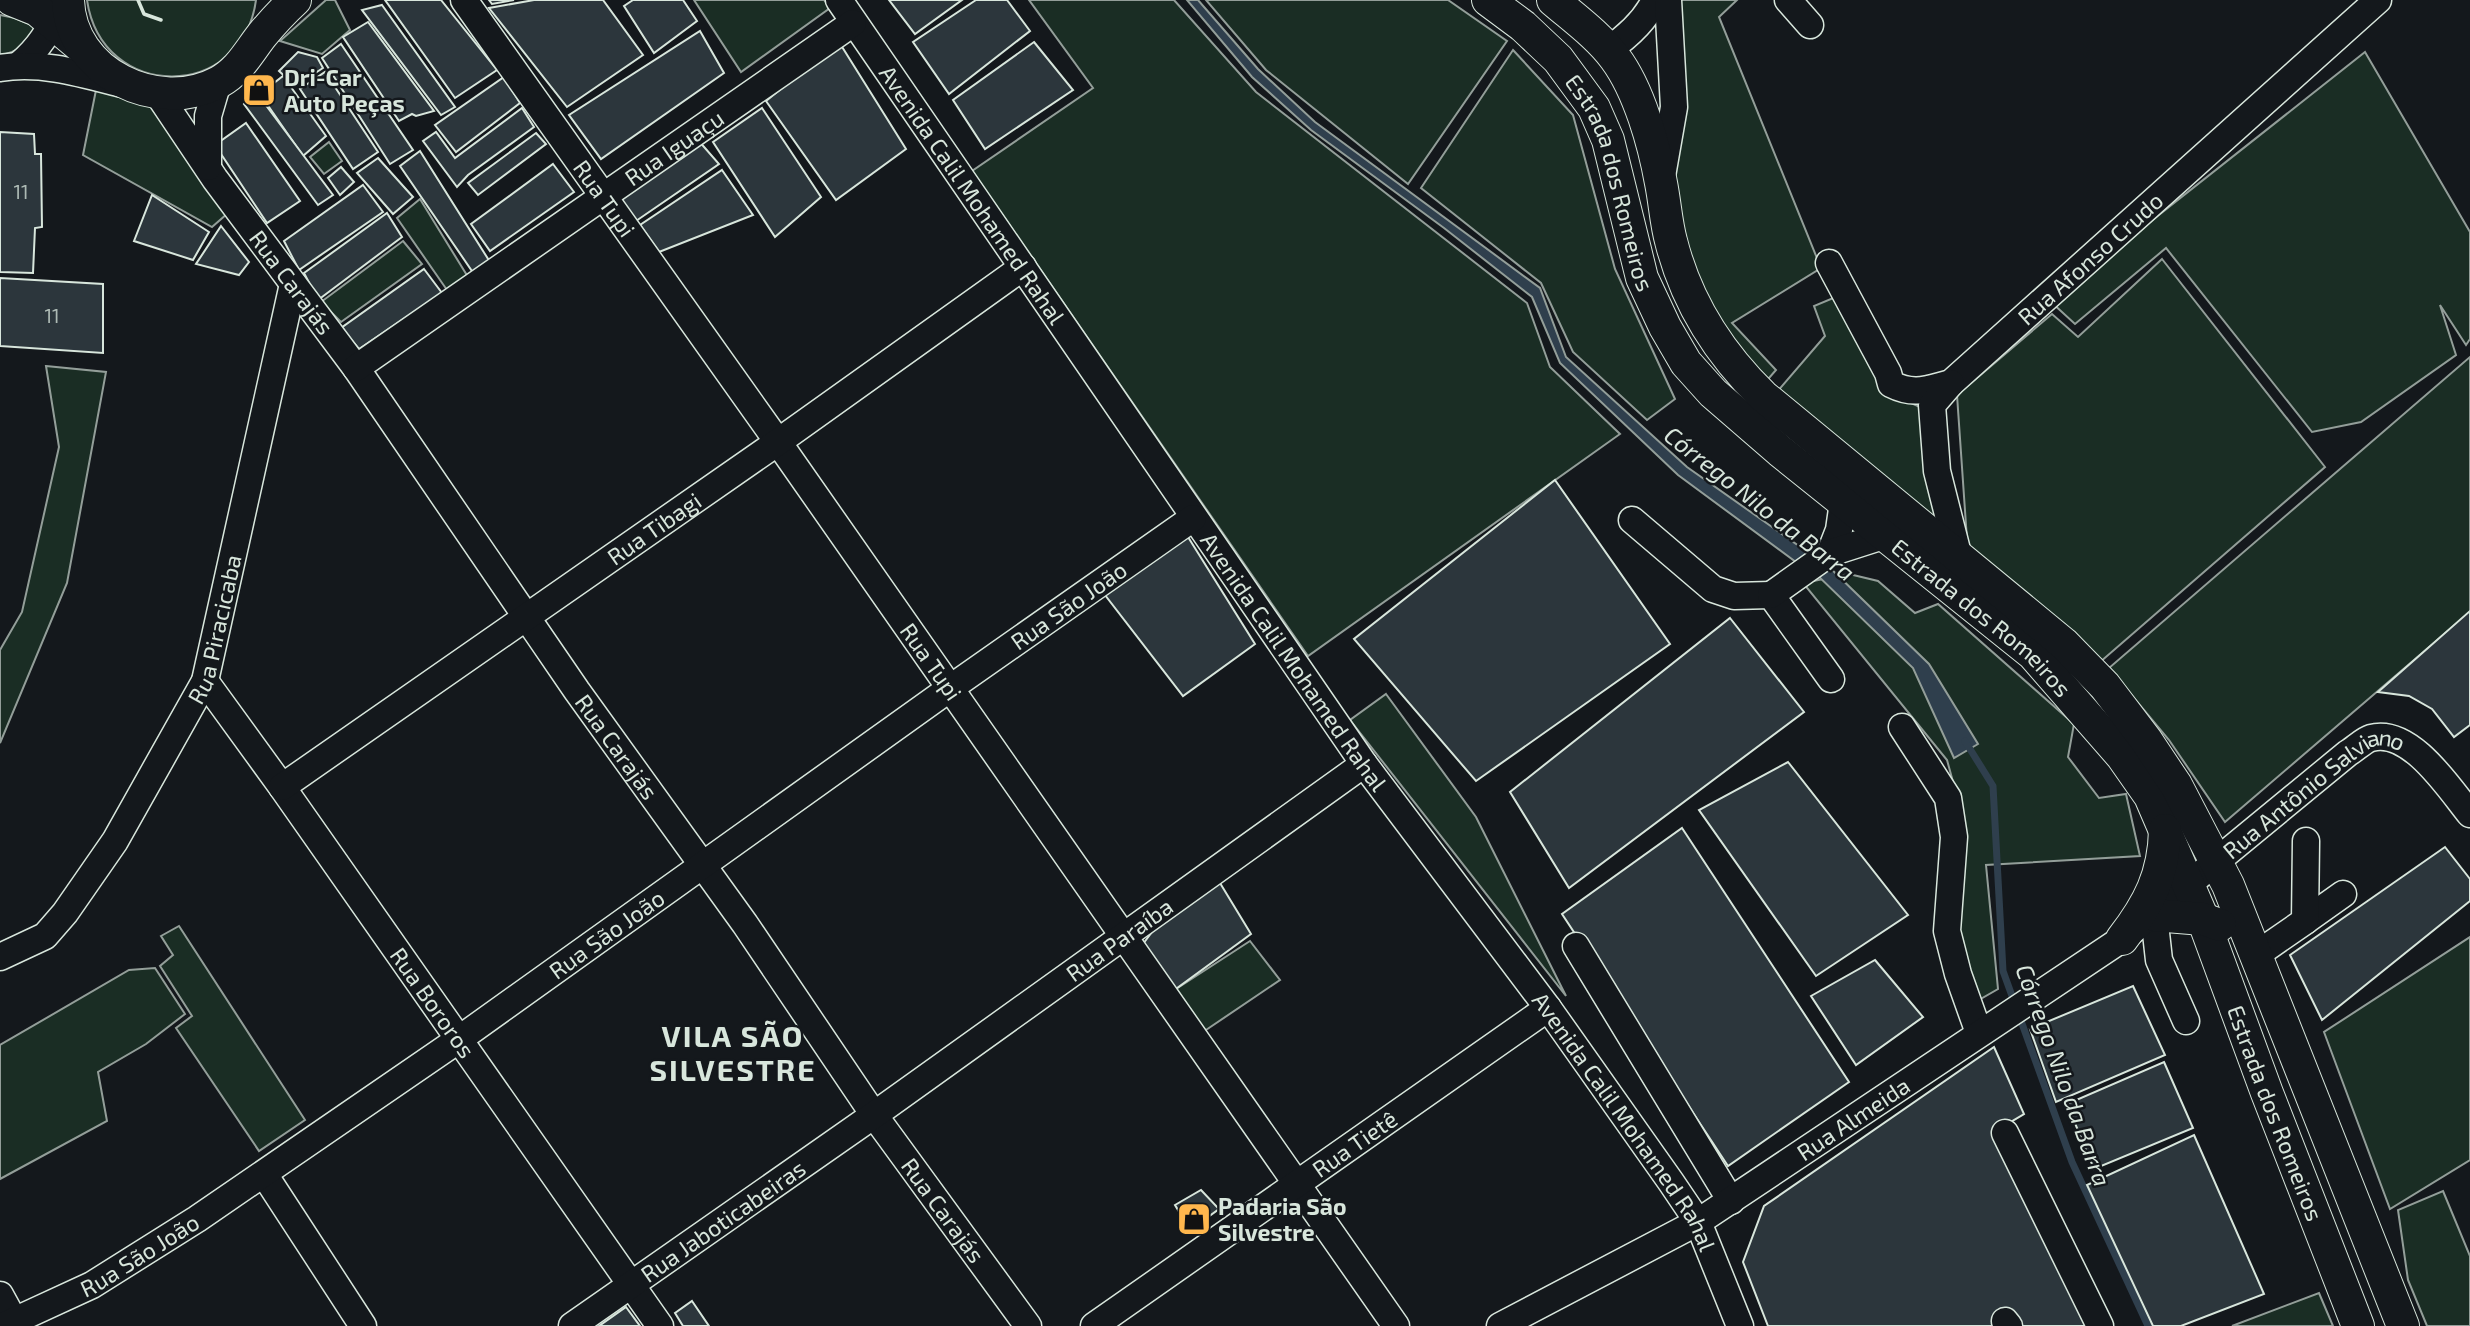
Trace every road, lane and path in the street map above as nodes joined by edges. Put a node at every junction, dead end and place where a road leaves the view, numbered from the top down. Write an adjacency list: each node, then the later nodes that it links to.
1 (12, 0): 12 (main road)
2 (269, 0): 15 (main road)
3 (295, 0): 15 (main road)
4 (464, 0): 25 (street, Rua Tupi)
5 (839, 0): 13 (street, Avenida Calil Mohamed Rahal)
6 (1488, 0): 22 (main road, Estrada dos Romeiros)
7 (1553, 0): 16 (main road, Estrada dos Romeiros)
8 (1655, 0): 16 (street)
9 (1668, 0): 24 (street)
10 (1788, 0): 14 (street)
11 (2378, 0): 30 (street, Rua Afonso Crudo)
12 (61, 7): 17 (street); 19 (main road)
13 (853, 23): 25 (street, Rua Iguaçu); 27 (street, Avenida Calil Mohamed Rahal)
14 (1810, 25)
15 (260, 37): 18 (main road)
16 (1608, 50): 21 (main road, Estrada dos Romeiros)
17 (10, 66): 19 (street)
18 (218, 82): 20 (main road); 23 (street)
19 (126, 84): 20 (main road)
20 (158, 94): 23 (street, Rua Carajás)
21 (1639, 105): 22 (main road); 24 (main road, Estrada dos Romeiros)
22 (1594, 108): 32 (main road, Estrada dos Romeiros)
23 (208, 167): 28 (street, Rua Carajás)
24 (1661, 181): 37 (main road, Estrada dos Romeiros)
25 (604, 196): 29 (street, Rua Iguaçu); 31 (street, Rua Tupi)
26 (1829, 263): 30 (street, Rua Afonso Crudo)
27 (1023, 267): 31 (street, Rua Tibagi); 33 (street, Avenida Calil Mohamed Rahal)
28 (293, 284): 29 (street, Rua Carajás); 41 (street, Rua Piracicaba)
29 (356, 368): 39 (street, Rua Carajás)
30 (1951, 383): 37 (street)
31 (778, 442): 39 (street, Rua Tibagi); 42 (street, Rua Tupi)
32 (1843, 502): 35 (main road, Estrada dos Romeiros); 36 (street)
33 (1194, 518): 42 (street, Rua São João); 44 (street, Avenida Calil Mohamed Rahal)
34 (1632, 520): 38 (street)
35 (1886, 535): 36 (street); 47 (main road, Estrada dos Romeiros)
36 (1827, 555): 38 (street)
37 (1959, 558): 49 (main road, Estrada dos Romeiros)
38 (1771, 595): 40 (street)
39 (527, 616): 45 (street, Rua Tibagi); 50 (street, Rua Carajás)
40 (1831, 679)
41 (205, 681): 45 (street, Rua Bororos); 60 (street, Rua Piracicaba)
42 (949, 689): 50 (street, Rua São João); 56 (street, Rua Tupi)
43 (1902, 727): 63 (street)
44 (1364, 764): 56 (street, Rua Paraíba); 61 (street, Avenida Calil Mohamed Rahal)
45 (282, 788): 64 (street, Rua Bororos)
46 (2470, 814): 49 (street, Rua Antônio Salviano)
47 (2165, 829): 51 (main road, Estrada dos Romeiros); 57 (main road)
48 (2306, 841): 55 (street)
49 (2216, 862): 51 (street, Rua Antônio Salviano); 59 (main road, Estrada dos Romeiros)
50 (703, 864): 64 (street, Rua São João); 65 (street, Rua Carajás)
51 (2189, 884): 53 (street, Rua Almeida); 54 (main road, Estrada dos Romeiros)
52 (2343, 894): 55 (street)
53 (2154, 915): 54 (main road); 57 (street, Rua Almeida); 62 (street)
54 (2203, 919): 59 (main road); 83 (main road, Estrada dos Romeiros)
55 (2305, 921): 59 (street)
56 (1124, 936): 65 (street, Rua Paraíba); 68 (street, Rua Tupi)
57 (2122, 939): 63 (street, Rua Almeida)
58 (1576, 946): 69 (street)
59 (2256, 954): 84 (main road, Estrada dos Romeiros)
60 (0, 957)
61 (1548, 1008): 68 (street, Rua Tietê); 70 (street, Avenida Calil Mohamed Rahal)
62 (2186, 1021)
63 (1979, 1033): 69 (street, Rua Almeida)
64 (458, 1040): 67 (street, Rua São João); 71 (street, Rua Bororos)
65 (874, 1115): 71 (street, Rua Jaboticabeiras); 77 (street, Rua Carajás)
66 (2005, 1133): 82 (street)
67 (264, 1174): 73 (street, Rua São João); 74 (street)
68 (1296, 1185): 78 (street, Rua Tietê); 79 (street, Rua Tupi)
69 (1731, 1202): 70 (street, Rua Almeida)
70 (1698, 1222): 80 (street, Rua Almeida); 81 (street, Avenida Calil Mohamed Rahal)
71 (631, 1285): 75 (street, Rua Jaboticabeiras); 76 (street, Rua Bororos)
72 (0, 1295): 73 (street)
73 (11, 1324)
74 (363, 1326)
75 (572, 1326)
76 (660, 1326)
77 (1028, 1326)
78 (1094, 1326)
79 (1396, 1326)
80 (1500, 1326)
81 (1740, 1326)
82 (2100, 1326)
83 (2358, 1326)
84 (2403, 1326)

